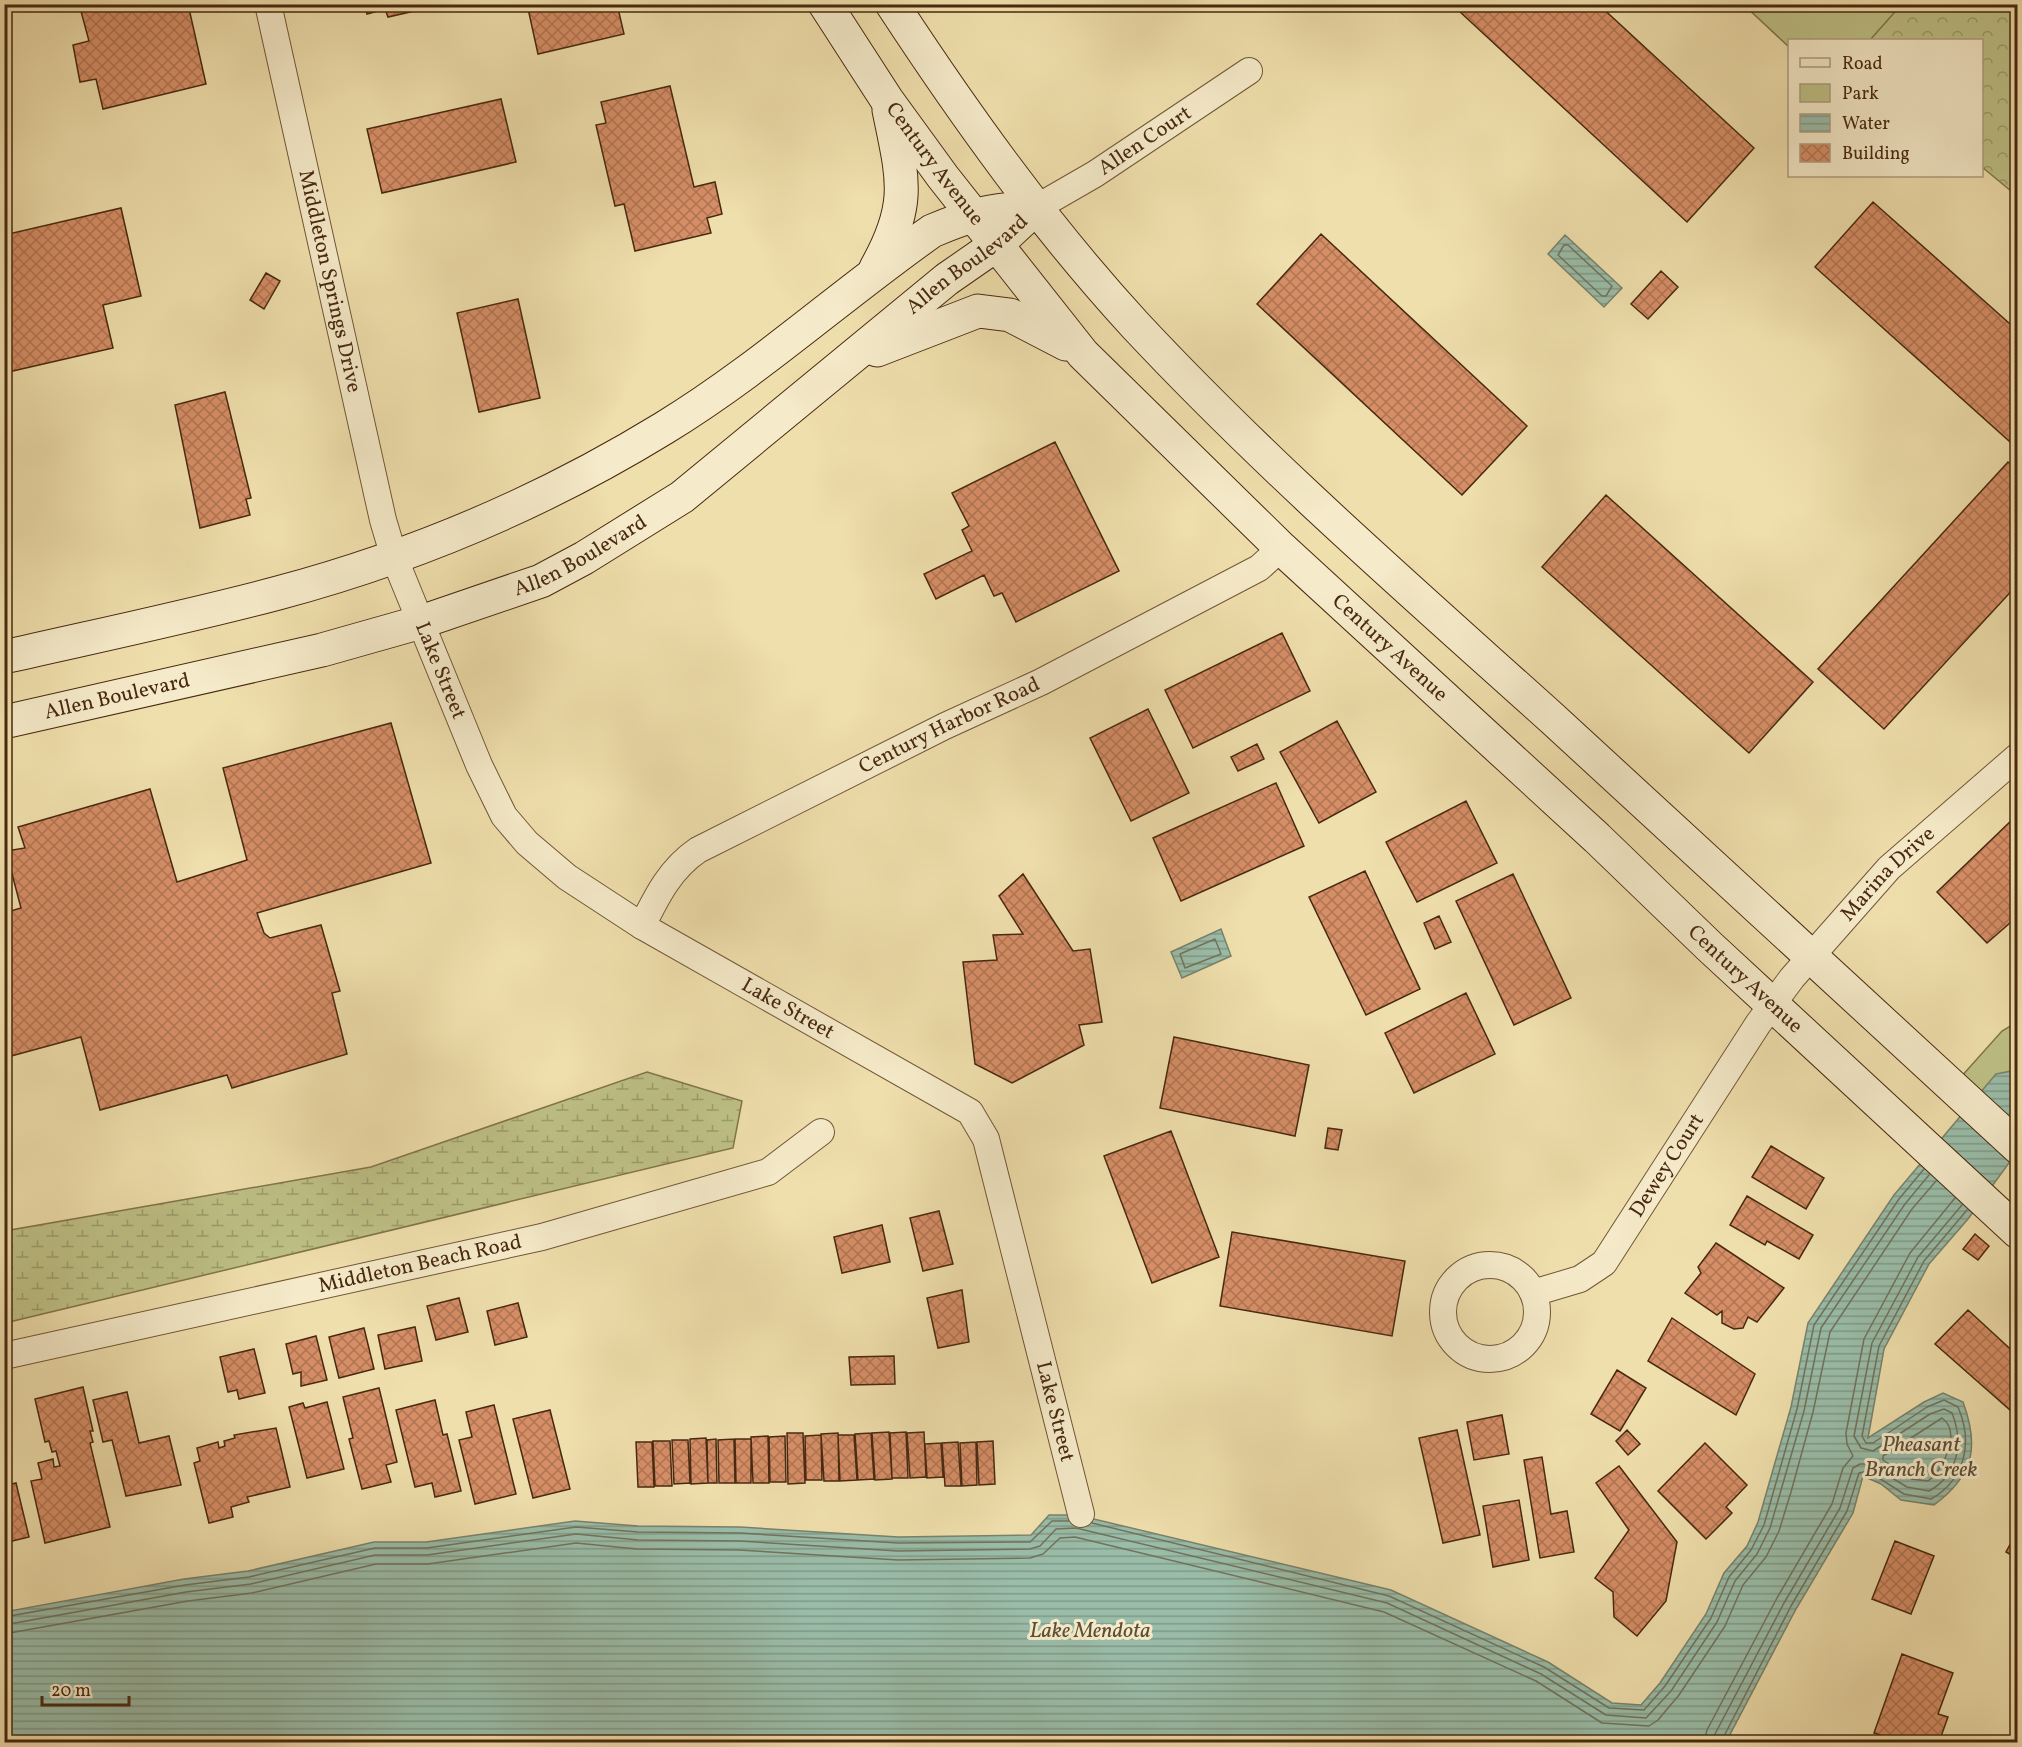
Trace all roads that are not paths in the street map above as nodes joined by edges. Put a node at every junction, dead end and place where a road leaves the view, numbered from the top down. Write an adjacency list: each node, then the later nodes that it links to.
1 (268, 4): 13 (street, Middleton Springs Drive)
2 (825, 4): 5 (main road, Century Avenue)
3 (892, 4): 6 (main road)
4 (1249, 71): 6 (street, Allen Court)
5 (887, 100): 7 (main road, Century Avenue); 9 (main road)
6 (1036, 208): 7 (main road, Allen Boulevard); 8 (main road, Allen Boulevard); 19 (main road)
7 (972, 214): 8 (main road, Century Avenue); 9 (main road, Allen Boulevard)
8 (996, 245): 10 (main road, Century Avenue); 11 (main road, Allen Boulevard)
9 (870, 279): 13 (main road, Allen Boulevard)
10 (1083, 354): 11 (main road); 12 (main road, Century Avenue)
11 (850, 361): 14 (main road, Allen Boulevard)
12 (1281, 548): 18 (street, Century Harbor Road); 20 (main road, Century Avenue)
13 (394, 557): 14 (street, Lake Street); 15 (main road, Allen Boulevard)
14 (421, 622): 16 (main road, Allen Boulevard); 18 (street, Lake Street)
15 (4, 657)
16 (4, 722)
17 (2018, 756): 19 (street, Marina Drive)
18 (642, 926): 26 (street, Lake Street)
19 (1810, 956): 20 (street, Marina Drive); 22 (main road)
20 (1771, 1004): 23 (main road, Century Avenue); 24 (street, Dewey Court)
21 (821, 1132): 25 (street, Middleton Beach Road)
22 (2018, 1147)
23 (2015, 1230)
24 (1533, 1293)
25 (4, 1356)
26 (1081, 1514)

